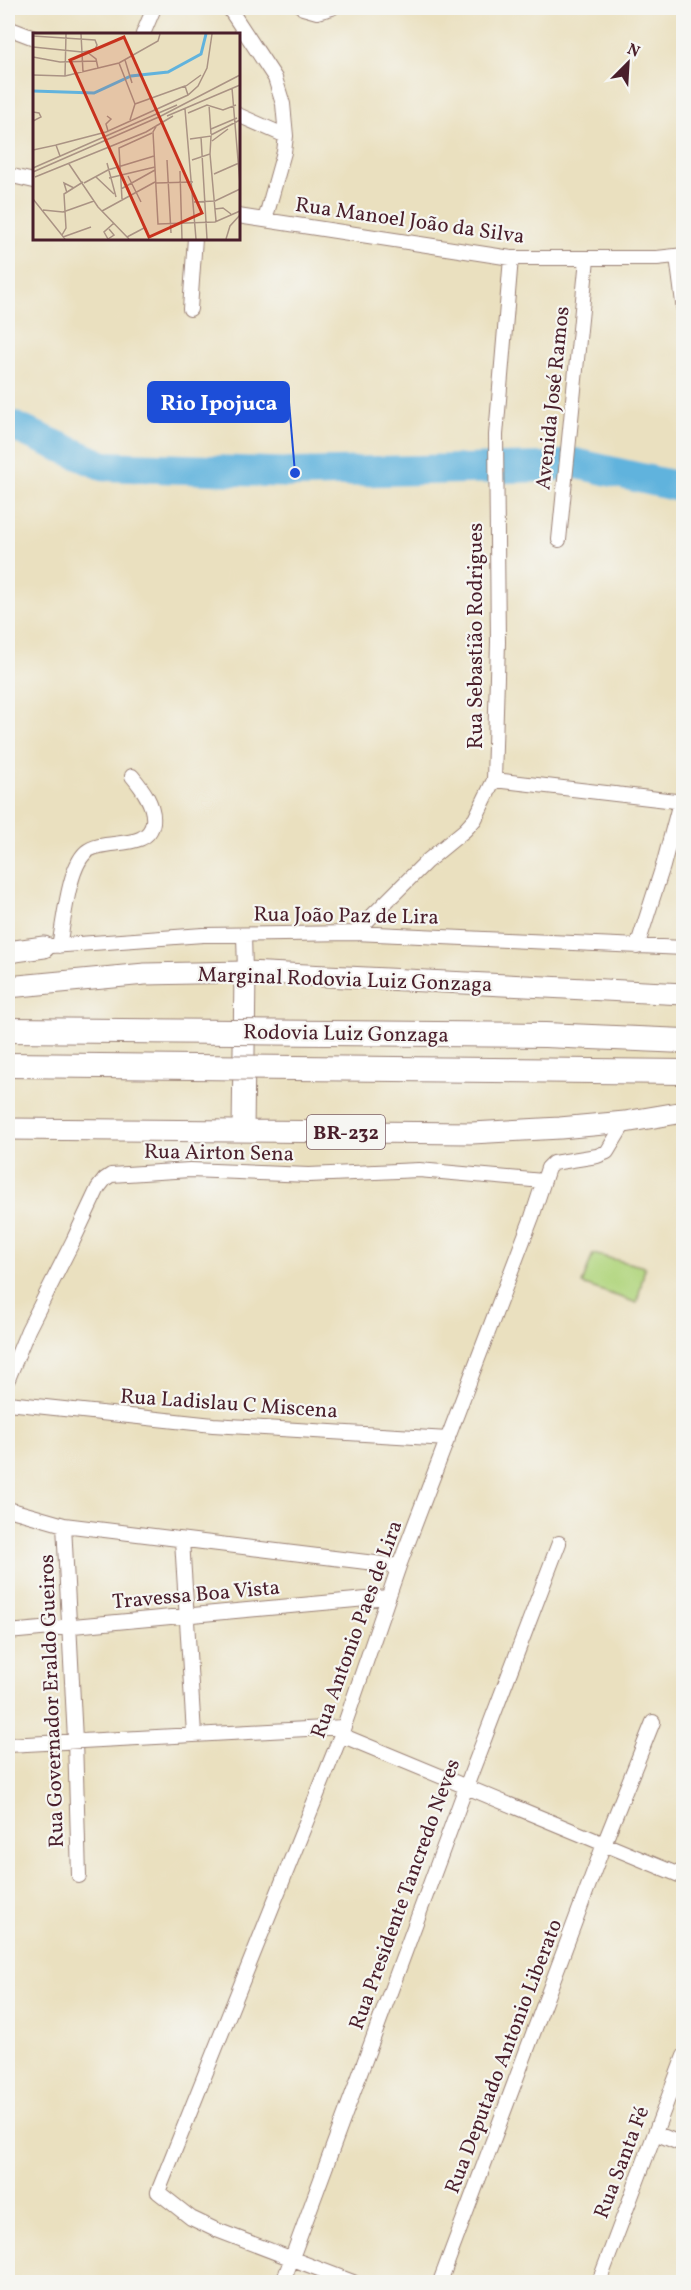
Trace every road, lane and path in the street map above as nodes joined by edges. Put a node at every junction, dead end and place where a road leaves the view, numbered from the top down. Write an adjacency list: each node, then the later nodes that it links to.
1 (154, 8): 6 (street)
2 (229, 8): 9 (street)
3 (303, 8): 4 (street)
4 (332, 8)
5 (8, 28): 7 (street)
6 (143, 33)
7 (33, 38)
8 (240, 116): 9 (street)
9 (286, 136): 13 (street)
10 (8, 175): 11 (street)
11 (33, 181)
12 (240, 216): 13 (street, Rua Manoel João da Silva)
13 (265, 220): 16 (street, Rua Manoel João da Silva)
14 (195, 240): 18 (street)
15 (680, 256): 17 (street, Rua Manoel João da Silva); 19 (street)
16 (511, 258): 17 (street, Rua Manoel João da Silva); 22 (street, Rua Sebastião Rodrigues)
17 (586, 259): 20 (street, Avenida José Ramos)
18 (190, 309)
19 (684, 311)
20 (559, 540)
21 (132, 776): 27 (street)
22 (494, 780): 23 (street); 24 (street, Rua Sebastião Rodrigues)
23 (682, 802): 28 (street)
24 (355, 933): 25 (street, Rua João Paz de Lira); 28 (street, Rua João Paz de Lira)
25 (244, 935): 27 (street, Rua João Paz de Lira); 31 (street)
26 (8, 945): 27 (street, Rua João Paz de Lira)
27 (52, 946): 30 (main road)
28 (637, 947): 29 (street, Rua João Paz de Lira)
29 (684, 948)
30 (8, 952)
31 (245, 972): 32 (main road, Marginal Rodovia Luiz Gonzaga); 33 (main road, Marginal Rodovia Luiz Gonzaga); 41 (main road)
32 (8, 987)
33 (684, 994)
34 (8, 1030): 35 (highway, Rodovia Luiz Gonzaga, bridge)
35 (684, 1041)
36 (8, 1065): 37 (highway, Rodovia Luiz Gonzaga, bridge)
37 (684, 1072)
38 (684, 1112): 39 (main road, BR-232)
39 (625, 1122): 41 (main road, BR-232); 42 (street, Rua Antonio Paes de Lira)
40 (8, 1129): 41 (main road, BR-232)
41 (243, 1131)
42 (543, 1181): 43 (street, Rua Airton Sena); 45 (street, Rua Antonio Paes de Lira)
43 (8, 1379)
44 (8, 1403): 45 (street, Rua Ladislau C Miscena)
45 (448, 1438): 50 (street, Rua Antonio Paes de Lira)
46 (8, 1509): 47 (street)
47 (64, 1525): 48 (street); 53 (street, Rua Governador Eraldo Gueiros)
48 (182, 1540): 50 (street); 52 (street)
49 (559, 1544): 60 (street, Rua Presidente Tancredo Neves)
50 (399, 1566): 51 (street, Rua Antonio Paes de Lira)
51 (388, 1597): 52 (street, Travessa Boa Vista); 56 (street, Rua Antonio Paes de Lira)
52 (188, 1615): 53 (street, Travessa Boa Vista); 57 (street)
53 (70, 1627): 54 (street, Travessa Boa Vista); 58 (street, Rua Governador Eraldo Gueiros)
54 (8, 1632)
55 (653, 1722): 61 (street, Rua Deputado Antonio Liberato)
56 (342, 1731): 57 (street); 60 (street); 67 (street, Rua Antonio Paes de Lira)
57 (194, 1734): 58 (street)
58 (75, 1740): 59 (street); 62 (street, Rua Governador Eraldo Gueiros)
59 (8, 1745)
60 (466, 1787): 61 (street); 67 (street, Rua Presidente Tancredo Neves)
61 (604, 1844): 63 (street); 70 (street, Rua Deputado Antonio Liberato)
62 (79, 1876)
63 (684, 1877)
64 (684, 2056): 65 (street, Rua Santa Fé)
65 (655, 2133): 66 (street); 71 (street, Rua Santa Fé)
66 (684, 2145)
67 (292, 2260): 68 (street); 69 (street)
68 (283, 2283)
69 (353, 2283)
70 (440, 2283)
71 (599, 2283)

